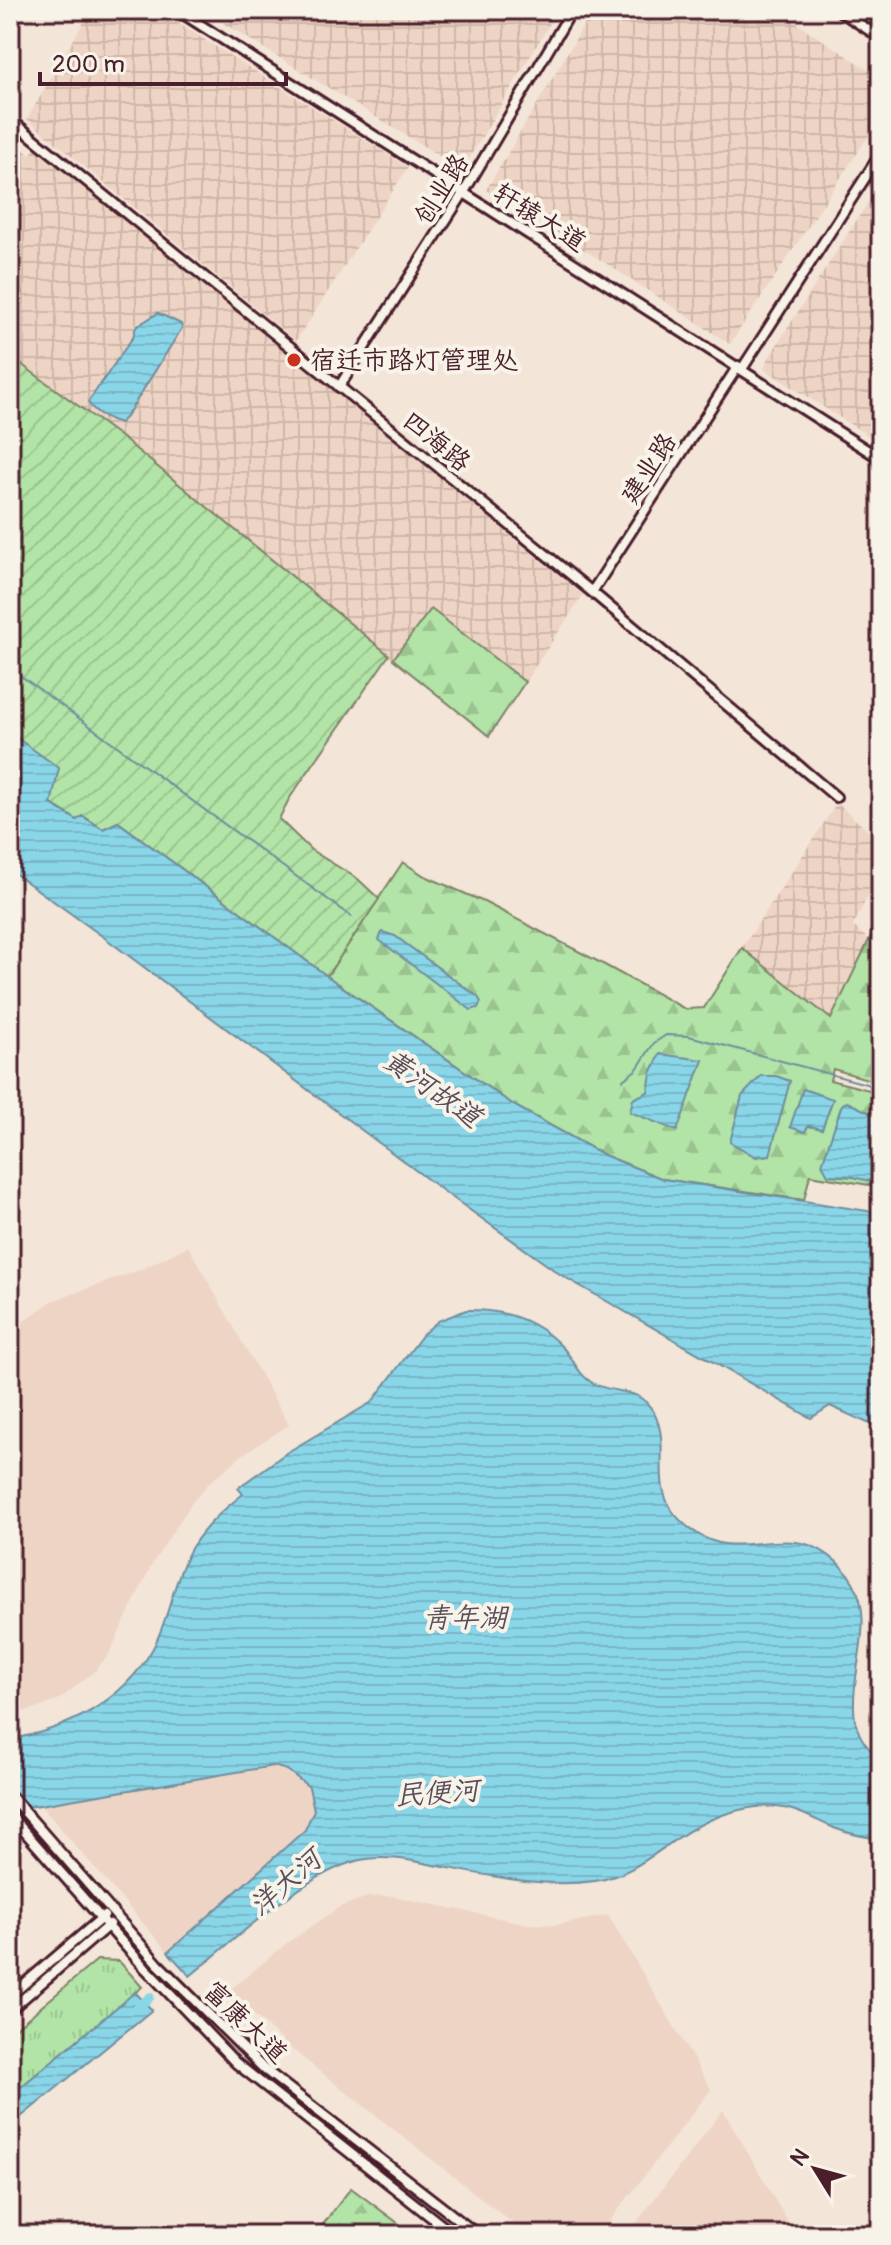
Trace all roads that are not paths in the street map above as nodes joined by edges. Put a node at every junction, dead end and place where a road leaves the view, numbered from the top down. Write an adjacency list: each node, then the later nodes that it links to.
1 (177, 10): 7 (street, 轩辕大道)
2 (572, 10): 7 (street, 创业路)
3 (838, 10): 4 (street)
4 (881, 38)
5 (10, 119): 9 (street, 四海路)
6 (881, 153): 8 (street, 建业路)
7 (464, 192): 8 (street, 轩辕大道); 9 (street, 创业路)
8 (740, 368): 10 (street, 轩辕大道); 11 (street, 建业路)
9 (339, 387): 11 (street, 四海路)
10 (881, 459)
11 (592, 592): 12 (street, 四海路)
12 (836, 797)
13 (10, 1795): 15 (street, 富康大道)
14 (10, 1815): 16 (street, 富康大道)
15 (75, 1868): 16 (street); 17 (street, 富康大道)
16 (64, 1876): 18 (street, 富康大道)
17 (111, 1910): 18 (street); 19 (street, 富康大道)
18 (101, 1918): 20 (street, 富康大道); 21 (street)
19 (118, 1918): 20 (street); 24 (street, 富康大道)
20 (108, 1926): 22 (street); 23 (street, 富康大道)
21 (10, 1996)
22 (10, 2010)
23 (454, 2235)
24 (478, 2235)

